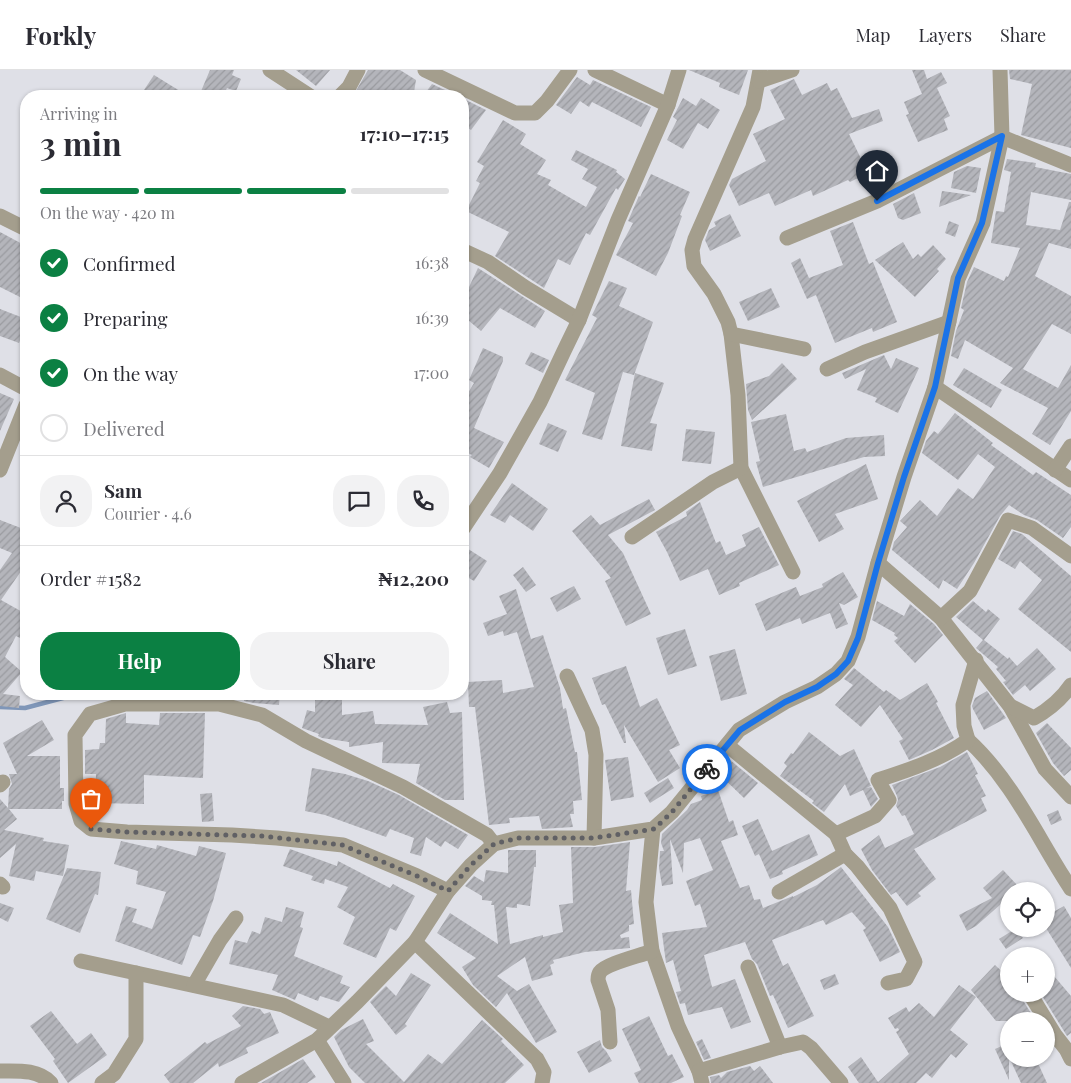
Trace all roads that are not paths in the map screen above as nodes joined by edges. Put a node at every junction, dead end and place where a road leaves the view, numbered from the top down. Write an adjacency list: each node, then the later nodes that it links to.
1 (270, 70): 10 (street)
2 (358, 70): 11 (street)
3 (425, 70): 12 (street)
4 (570, 70): 13 (street)
5 (595, 70): 14 (street)
6 (679, 70): 14 (street)
7 (792, 70): 9 (street)
8 (1000, 70): 15 (street)
9 (760, 76): 23 (street)
10 (301, 90)
11 (346, 90)
12 (467, 90)
13 (469, 91)
14 (668, 105): 21 (street)
15 (1002, 136): 16 (street); 19 (street); 22 (street)
16 (1071, 165)
17 (0, 216): 18 (street)
18 (20, 227)
19 (787, 238)
20 (469, 253): 21 (street)
21 (579, 320): 35 (street)
22 (949, 322): 25 (street); 28 (street)
23 (731, 334): 24 (street); 31 (street)
24 (804, 349)
25 (827, 369)
26 (0, 375): 27 (street)
27 (20, 386)
28 (935, 387): 33 (street); 38 (street)
29 (20, 420): 32 (street)
30 (1071, 446): 33 (street)
31 (741, 468): 36 (street); 39 (street)
32 (0, 470)
33 (1055, 470): 34 (street)
34 (1071, 480)
35 (469, 520)
36 (632, 537)
37 (1071, 556): 40 (street)
38 (878, 563): 40 (street); 46 (street)
39 (793, 572)
40 (941, 618): 41 (street)
41 (976, 660): 44 (street); 45 (street)
42 (567, 676): 50 (street)
43 (1071, 685): 44 (street)
44 (1010, 706): 47 (street)
45 (968, 740): 49 (street); 53 (street)
46 (727, 745): 48 (street); 49 (street)
47 (1071, 797)
48 (654, 829): 50 (street); 58 (street)
49 (836, 834): 52 (street)
50 (594, 838): 51 (street)
51 (494, 844): 54 (street); 54 (street)
52 (845, 854): 55 (street); 62 (street)
53 (1071, 889)
54 (448, 891): 57 (street)
55 (779, 892)
56 (236, 918): 63 (street)
57 (415, 942): 65 (street); 76 (street)
58 (652, 951): 67 (street); 71 (street)
59 (81, 961): 61 (street)
60 (748, 967): 68 (street)
61 (136, 973): 63 (street); 73 (street)
62 (888, 984)
63 (194, 985): 65 (street)
64 (1035, 1002): 69 (street)
65 (329, 1027): 66 (street)
66 (316, 1040): 74 (street); 75 (street)
67 (610, 1042)
68 (780, 1047): 71 (street); 77 (street)
69 (1071, 1059)
70 (8, 1075): 72 (street)
71 (700, 1077)
72 (51, 1083)
73 (102, 1083)
74 (242, 1083)
75 (344, 1083)
76 (542, 1083)
77 (841, 1083)

